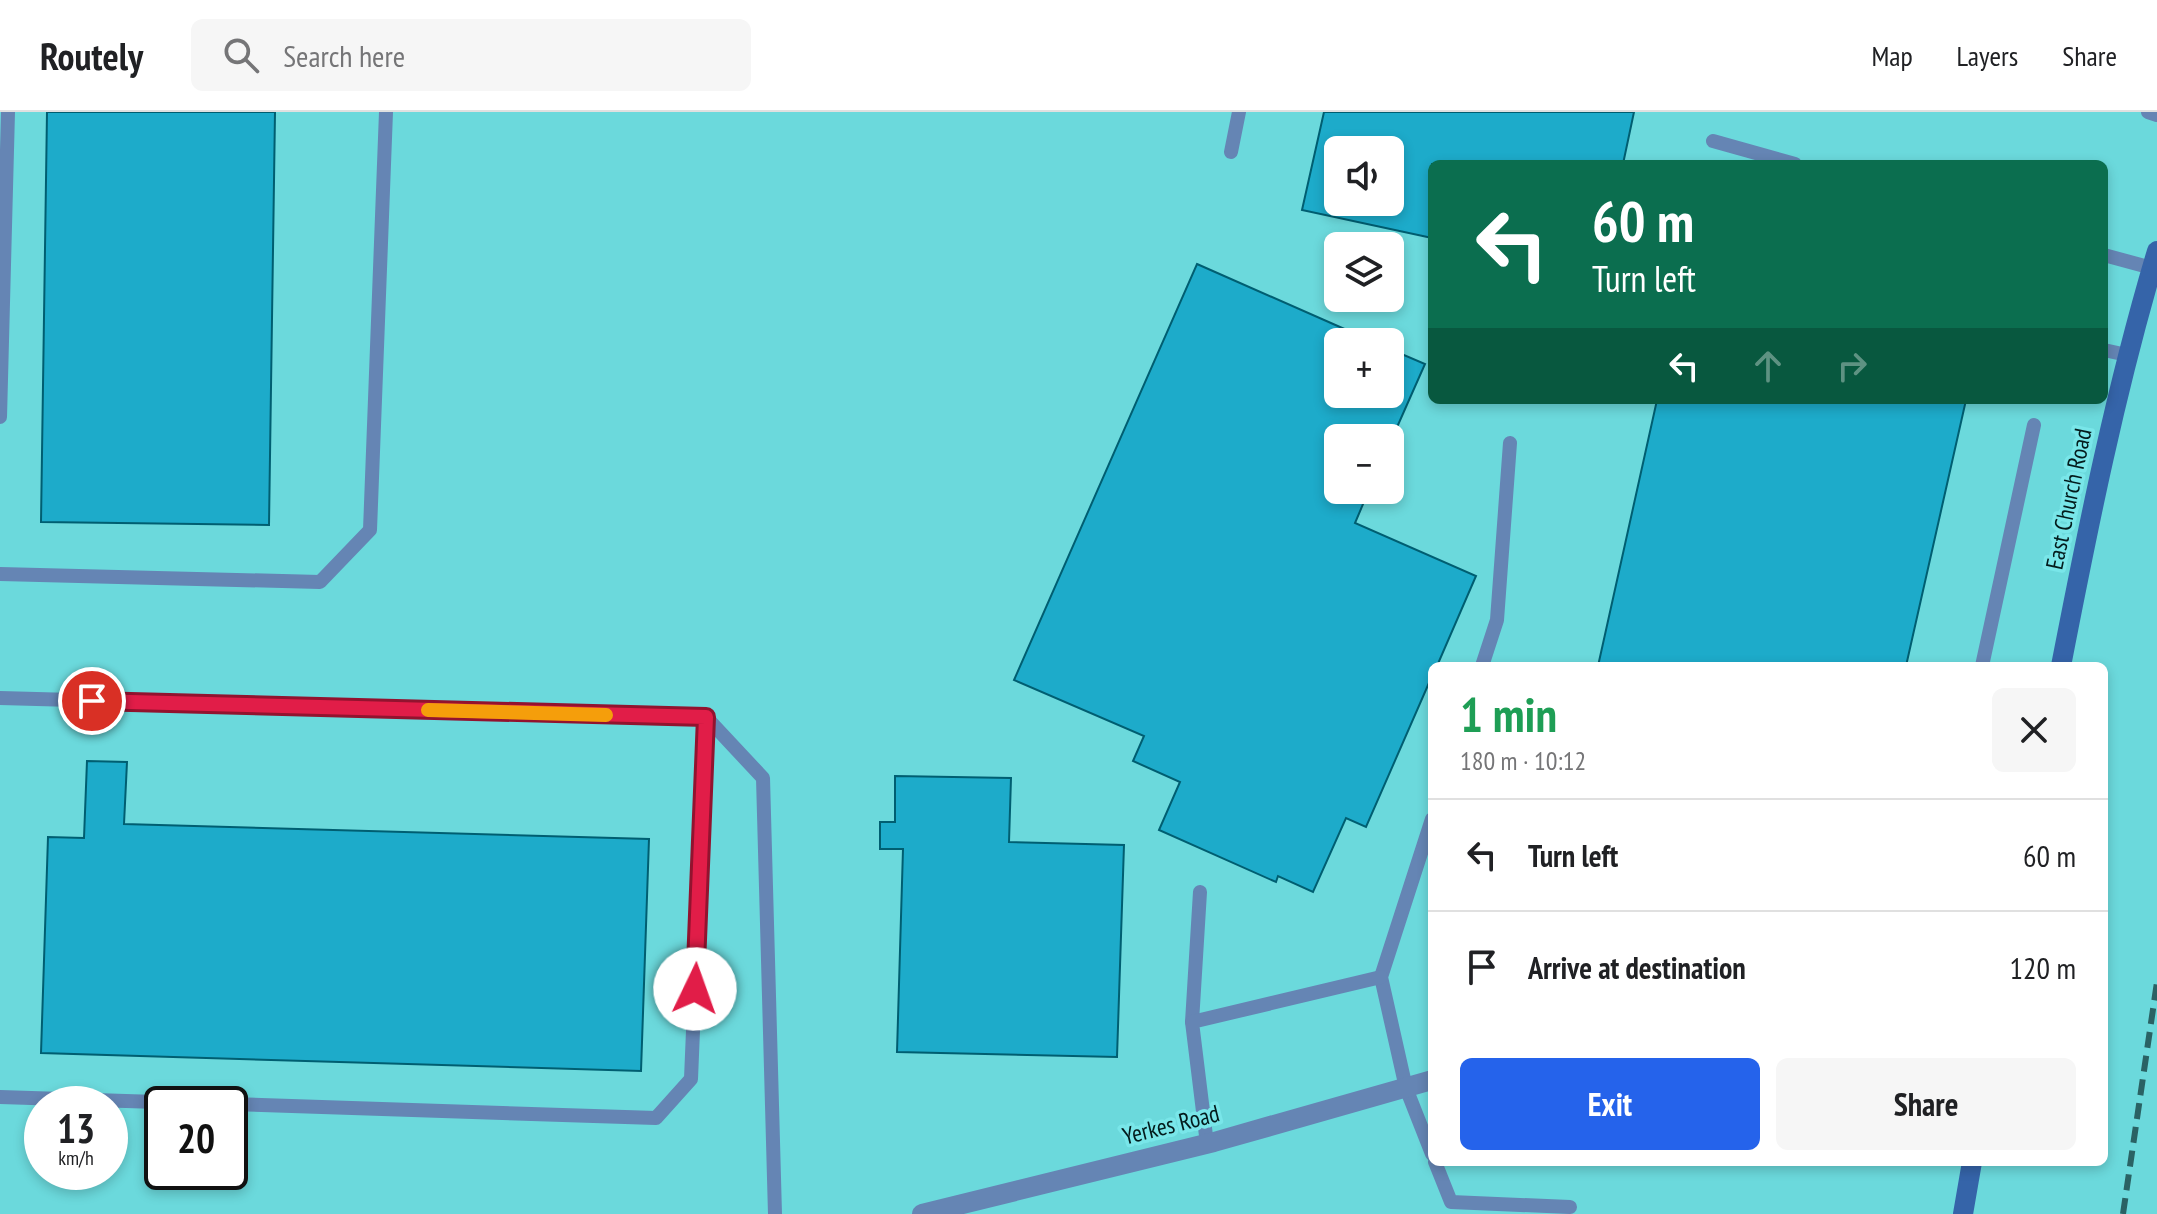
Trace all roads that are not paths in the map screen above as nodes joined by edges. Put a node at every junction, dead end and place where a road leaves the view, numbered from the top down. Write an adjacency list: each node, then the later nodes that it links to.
1 (8, 112): 13 (lane)
2 (386, 112): 16 (lane)
3 (1239, 112): 7 (lane)
4 (2148, 112): 5 (lane)
5 (2157, 115)
6 (1713, 141): 8 (lane)
7 (1231, 152)
8 (1781, 160)
9 (2108, 255): 10 (lane)
10 (2155, 260): 12 (street, East Church Road)
11 (2108, 351): 12 (lane)
12 (2127, 355): 19 (street, East Church Road)
13 (0, 417)
14 (2034, 425): 18 (lane)
15 (1510, 443): 17 (lane)
16 (0, 574)
17 (1483, 662)
18 (1983, 662)
19 (2062, 662)
20 (0, 698): 21 (lane)
21 (706, 717): 30 (lane); 36 (lane)
22 (1428, 831): 24 (lane)
23 (1200, 892): 25 (lane)
24 (1381, 977): 25 (lane); 27 (lane)
25 (1192, 1022): 31 (lane)
26 (1428, 1081): 27 (street, Yerkes Road)
27 (1406, 1088): 31 (street, Yerkes Road); 32 (lane)
28 (0, 1097): 29 (lane)
29 (144, 1102)
30 (248, 1105)
31 (1207, 1144): 37 (street, Yerkes Road)
32 (1428, 1144)
33 (1437, 1166): 35 (lane)
34 (1971, 1166): 38 (street)
35 (1570, 1207)
36 (775, 1214)
37 (922, 1214)
38 (1963, 1214)

